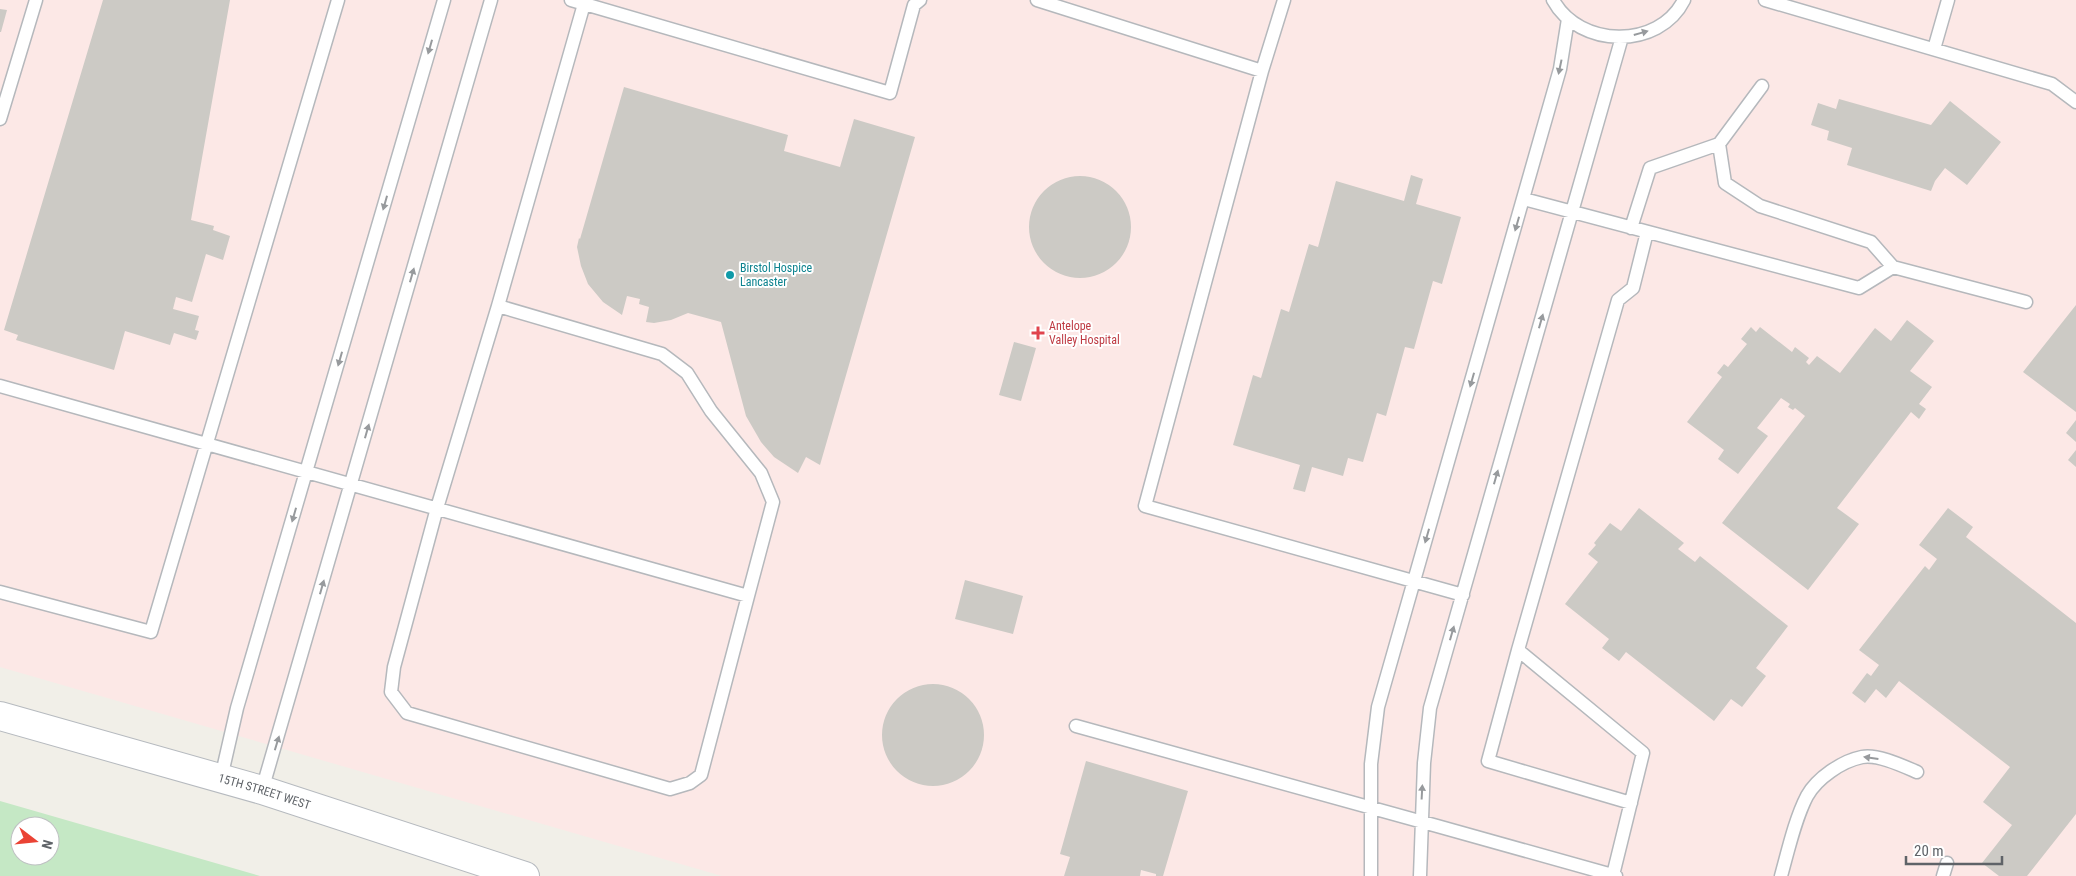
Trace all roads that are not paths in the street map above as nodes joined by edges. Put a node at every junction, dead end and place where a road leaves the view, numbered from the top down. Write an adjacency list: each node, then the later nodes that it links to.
1 (36, 0): 20 (lane)
2 (338, 0): 30 (lane)
3 (444, 0): 31 (lane, one-way to 31)
4 (491, 0): 32 (lane, one-way to 4)
5 (571, 0): 13 (lane)
6 (920, 0): 13 (lane)
7 (1037, 0): 17 (lane)
8 (1284, 0): 17 (lane)
9 (1553, 0): 14 (lane)
10 (1684, 0): 15 (lane, one-way to 10)
11 (1764, 0): 16 (lane)
12 (1948, 0): 16 (lane)
13 (584, 4): 28 (lane)
14 (1568, 19): 15 (lane); 22 (lane, one-way to 22)
15 (1622, 37): 23 (lane)
16 (1934, 49): 19 (lane)
17 (1262, 71): 34 (lane)
18 (1762, 86): 21 (lane)
19 (2076, 102)
20 (0, 119)
21 (1719, 144): 24 (lane); 26 (lane)
22 (1524, 199): 23 (lane); 34 (lane, one-way to 34)
23 (1572, 212): 24 (lane); 36 (lane, one-way to 23)
24 (1631, 228): 25 (lane)
25 (1647, 232): 26 (lane); 38 (lane)
26 (1893, 267): 27 (lane)
27 (2026, 302)
28 (498, 306): 33 (lane); 37 (lane)
29 (0, 386): 30 (lane)
30 (206, 443): 31 (lane); 35 (lane)
31 (306, 473): 32 (lane); 42 (lane, one-way to 42)
32 (352, 484): 33 (lane); 43 (lane, one-way to 32)
33 (437, 508): 37 (lane); 37 (lane)
34 (1414, 582): 36 (lane); 45 (lane)
35 (0, 592)
36 (1463, 595): 46 (lane, one-way to 36)
37 (748, 596)
38 (1518, 650): 44 (lane); 44 (lane)
39 (0, 716): 42 (street, 15TH STREET WEST)
40 (1076, 726): 45 (lane)
41 (1917, 772): 52 (lane, one-way to 52)
42 (221, 778): 43 (street, 15TH STREET WEST)
43 (262, 790): 48 (street, 15TH STREET WEST)
44 (1631, 803): 51 (lane)
45 (1372, 807): 46 (lane); 49 (lane)
46 (1421, 821): 50 (lane); 51 (lane)
47 (1947, 863): 53 (lane)
48 (525, 876)
49 (1371, 876)
50 (1420, 876)
51 (1614, 876)
52 (1781, 876)
53 (1943, 876)

